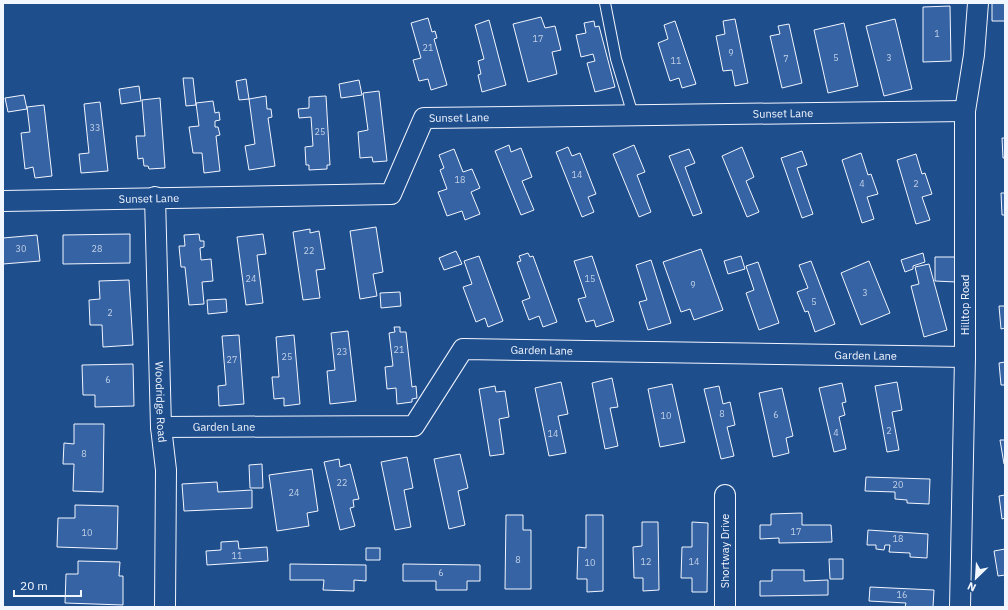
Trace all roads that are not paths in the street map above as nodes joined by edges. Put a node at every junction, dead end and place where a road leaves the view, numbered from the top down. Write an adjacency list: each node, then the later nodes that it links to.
1 (605, 3): 4 (lane)
2 (978, 3): 3 (street, Hilltop Road)
3 (965, 111): 4 (street, Sunset Lane); 7 (street, Hilltop Road)
4 (633, 115): 5 (street, Sunset Lane)
5 (155, 197): 6 (street, Sunset Lane); 8 (street, Woodridge Road)
6 (3, 201)
7 (965, 357): 8 (street, Garden Lane); 12 (street, Hilltop Road)
8 (161, 427): 10 (street, Woodridge Road)
9 (725, 495): 11 (street, Shortway Drive)
10 (165, 607)
11 (724, 607)
12 (960, 607)

